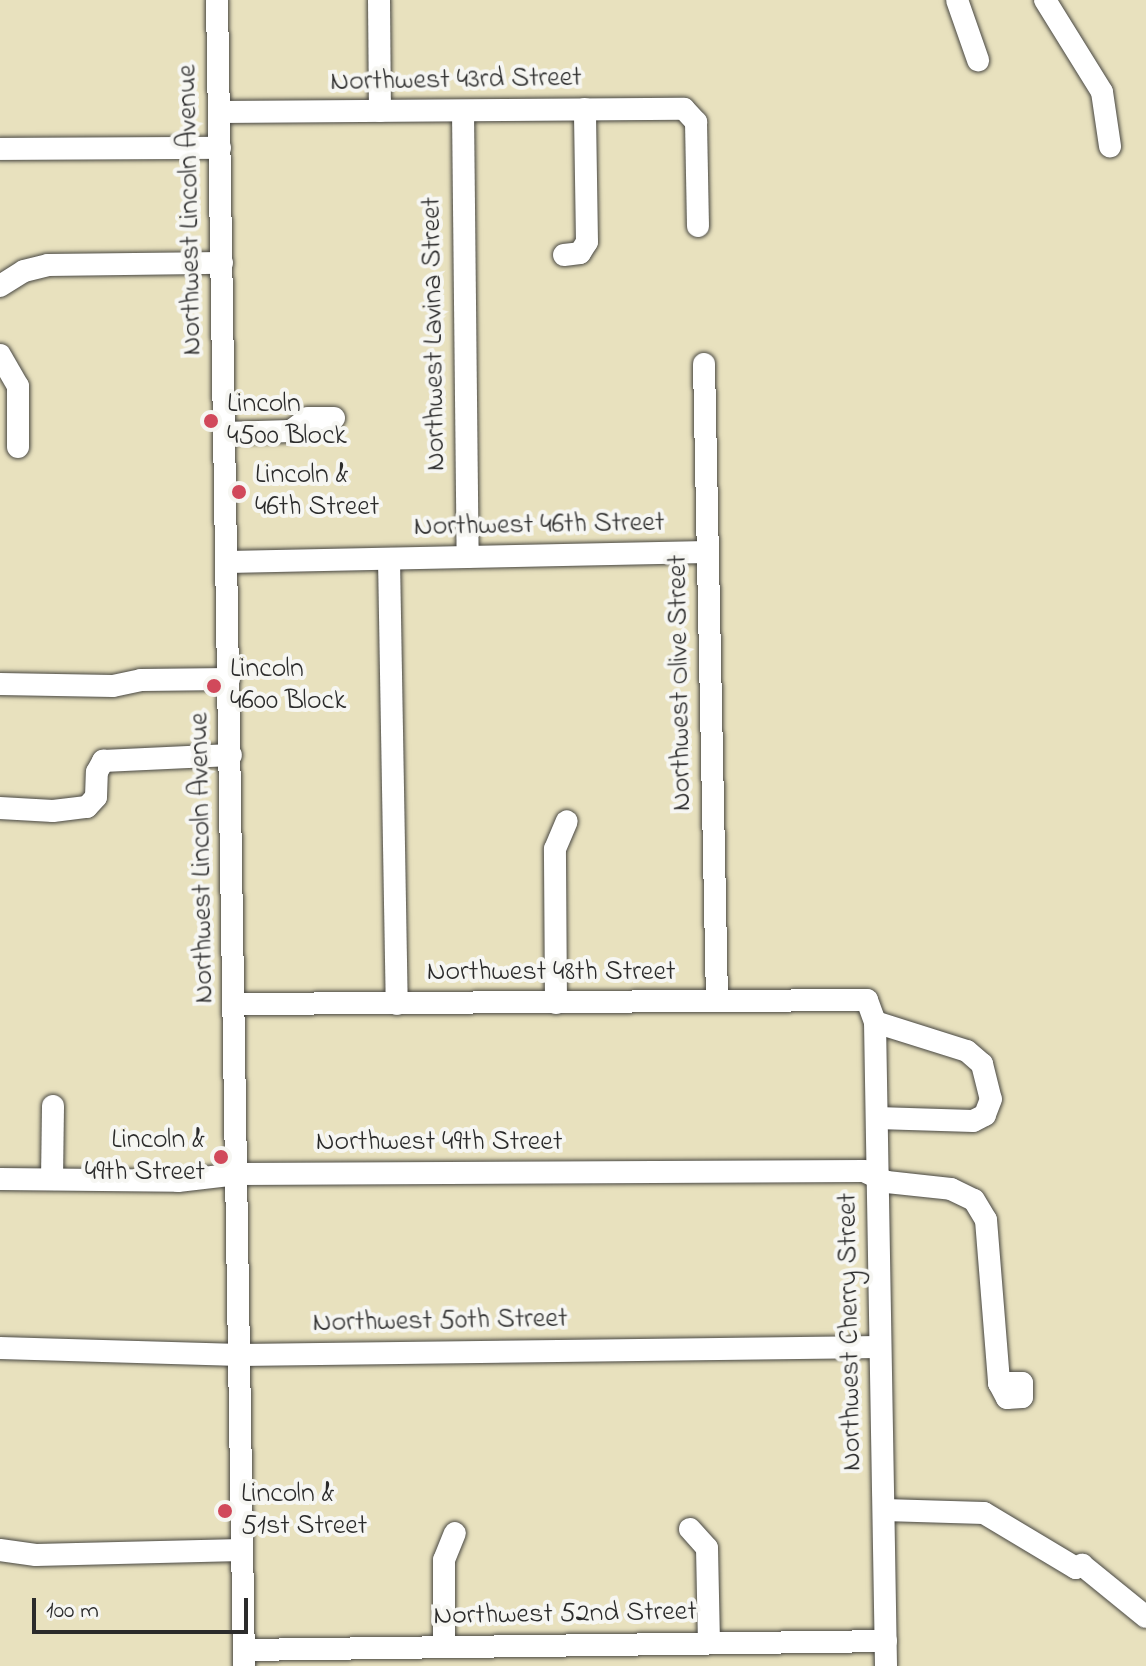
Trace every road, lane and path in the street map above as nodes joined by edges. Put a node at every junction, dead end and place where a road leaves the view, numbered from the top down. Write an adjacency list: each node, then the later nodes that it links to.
1 (217, 0): 9 (street, Northwest Lincoln Avenue)
2 (379, 0): 7 (street)
3 (957, 0): 5 (street)
4 (1045, 0): 10 (street)
5 (978, 60)
6 (585, 109): 8 (street, Northwest 43rd Street); 13 (street, Northwest 43rd Street); 14 (street)
7 (380, 111): 8 (street, Northwest 43rd Street); 9 (street, Northwest 43rd Street)
8 (463, 111): 23 (street, Northwest Lavina Street)
9 (219, 112): 11 (street, Northwest Lincoln Avenue)
10 (1110, 146)
11 (220, 148): 12 (street); 15 (street, Northwest Lincoln Avenue)
12 (0, 149)
13 (698, 226)
14 (564, 255)
15 (222, 263): 16 (street); 20 (street, Northwest Lincoln Avenue)
16 (0, 286)
17 (0, 355): 21 (street)
18 (704, 364): 22 (street, Northwest Olive Street)
19 (334, 418): 20 (street)
20 (225, 433): 25 (street, Northwest Lincoln Avenue)
21 (18, 447)
22 (708, 552): 23 (street, Northwest 46th Street); 32 (street, Northwest Olive Street)
23 (468, 557): 24 (street, Northwest 46th Street)
24 (389, 559): 25 (street, Northwest 46th Street); 35 (street)
25 (227, 562): 26 (street, Northwest Lincoln Avenue)
26 (229, 679): 27 (street); 28 (street, Northwest Lincoln Avenue)
27 (0, 684)
28 (231, 755): 29 (street); 34 (street, Northwest Lincoln Avenue)
29 (0, 808)
30 (567, 821): 33 (street)
31 (867, 1000): 32 (street, Northwest 48th Street); 36 (street, Northwest Cherry Street)
32 (717, 1001): 33 (street, Northwest 48th Street)
33 (556, 1003): 35 (street, Northwest 48th Street)
34 (236, 1004): 35 (street, Northwest 48th Street); 39 (street, Northwest Lincoln Avenue)
35 (397, 1004)
36 (875, 1022): 38 (street, Northwest Cherry Street); 38 (street)
37 (53, 1106): 42 (street)
38 (877, 1118): 40 (street, Northwest Cherry Street)
39 (238, 1174): 40 (street, Northwest 49th Street); 42 (street, Northwest 49th Street); 45 (street, Northwest Lincoln Avenue)
40 (878, 1174): 43 (street, Northwest Cherry Street); 46 (street, Northwest 49th Street)
41 (0, 1179): 42 (street, Northwest 49th Street)
42 (52, 1179)
43 (880, 1347): 45 (street, Northwest 50th Street); 47 (street, Northwest Cherry Street)
44 (0, 1348): 45 (street, Northwest 50th Street)
45 (240, 1355): 51 (street, Northwest Lincoln Avenue)
46 (999, 1383)
47 (884, 1510): 52 (street); 53 (street, Northwest Cherry Street)
48 (690, 1529): 54 (street)
49 (455, 1533): 55 (street)
50 (0, 1550): 51 (street)
51 (242, 1550): 56 (street, Northwest Lincoln Avenue)
52 (1146, 1617)
53 (886, 1641): 54 (street, Northwest 52nd Street); 57 (street, Northwest Cherry Street)
54 (709, 1643): 55 (street, Northwest 52nd Street)
55 (444, 1646): 56 (street, Northwest 52nd Street)
56 (244, 1658)
57 (886, 1666)

